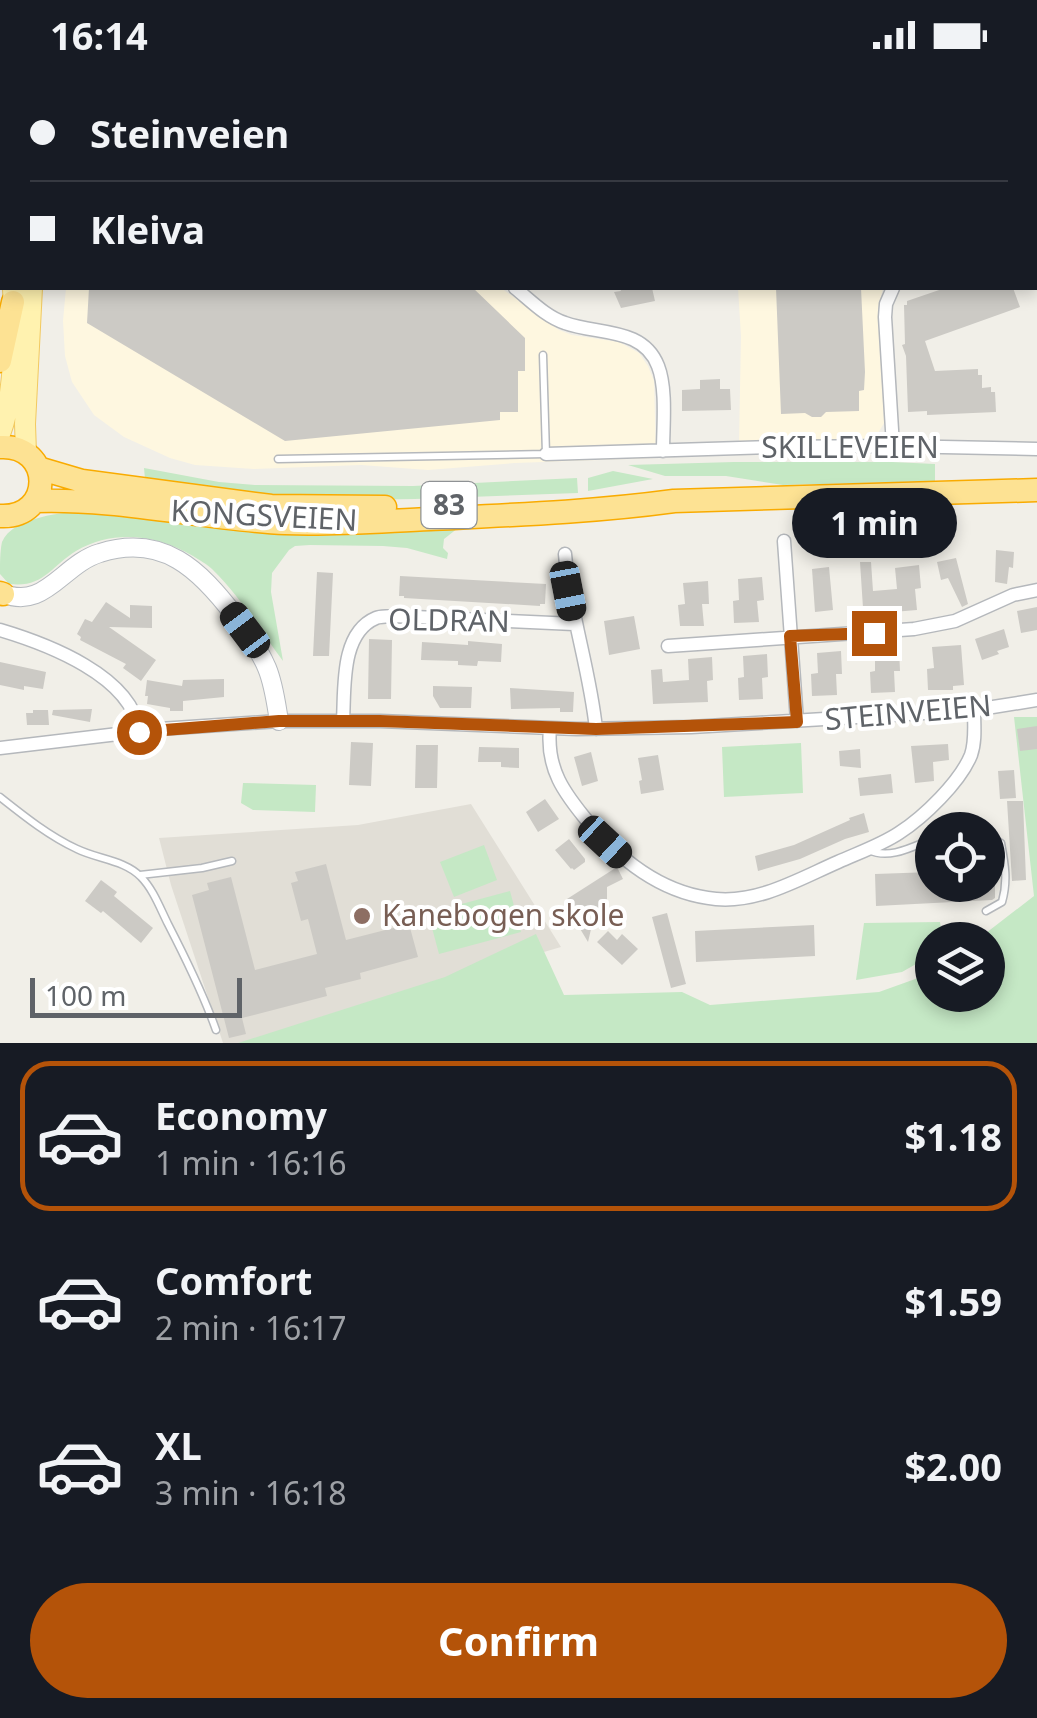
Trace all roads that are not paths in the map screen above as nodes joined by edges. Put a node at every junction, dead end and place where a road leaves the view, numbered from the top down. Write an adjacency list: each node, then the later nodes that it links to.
1 (518, 290): 10 (street)
2 (893, 290): 7 (street)
3 (19, 292): 5 (highway); 6 (main road); 13 (main road)
4 (543, 356): 11 (lane)
5 (0, 361)
6 (0, 434)
7 (893, 446): 9 (street, SKILLEVEIEN); 10 (street, SKILLEVEIEN)
8 (0, 447): 13 (highway, 83)
9 (1037, 449)
10 (663, 451): 11 (street, SKILLEVEIEN)
11 (546, 454): 12 (lane)
12 (278, 459)
13 (32, 461): 15 (highway); 16 (highway, KONGSVEIEN / 83)
14 (1037, 490): 16 (highway, KONGSVEIEN / 83)
15 (35, 501): 16 (highway, KONGSVEIEN / 83); 17 (highway)
16 (674, 501)
17 (3, 520)
18 (784, 541): 24 (street)
19 (565, 554): 22 (street)
20 (1037, 590): 24 (street)
21 (1, 593): 29 (street)
22 (574, 624): 28 (street, OLDRAN); 32 (street)
23 (0, 630): 33 (street)
24 (790, 636): 25 (street); 30 (street)
25 (668, 646)
26 (1037, 700): 27 (street, STEINVEIEN)
27 (974, 710): 30 (street, STEINVEIEN); 37 (street)
28 (343, 720): 29 (street, STEINVEIEN); 31 (street, STEINVEIEN)
29 (279, 721): 33 (street, STEINVEIEN)
30 (797, 722): 32 (street, STEINVEIEN)
31 (550, 728): 32 (street, STEINVEIEN); 37 (street)
32 (596, 729)
33 (139, 732): 34 (street, STEINVEIEN)
34 (0, 748)
35 (0, 797): 40 (lane)
36 (915, 845): 37 (lane)
37 (868, 849)
38 (232, 861): 40 (lane)
39 (1005, 861): 41 (lane)
40 (140, 875): 44 (lane)
41 (1005, 891)
42 (1002, 902): 43 (lane)
43 (986, 911)
44 (216, 1030)

